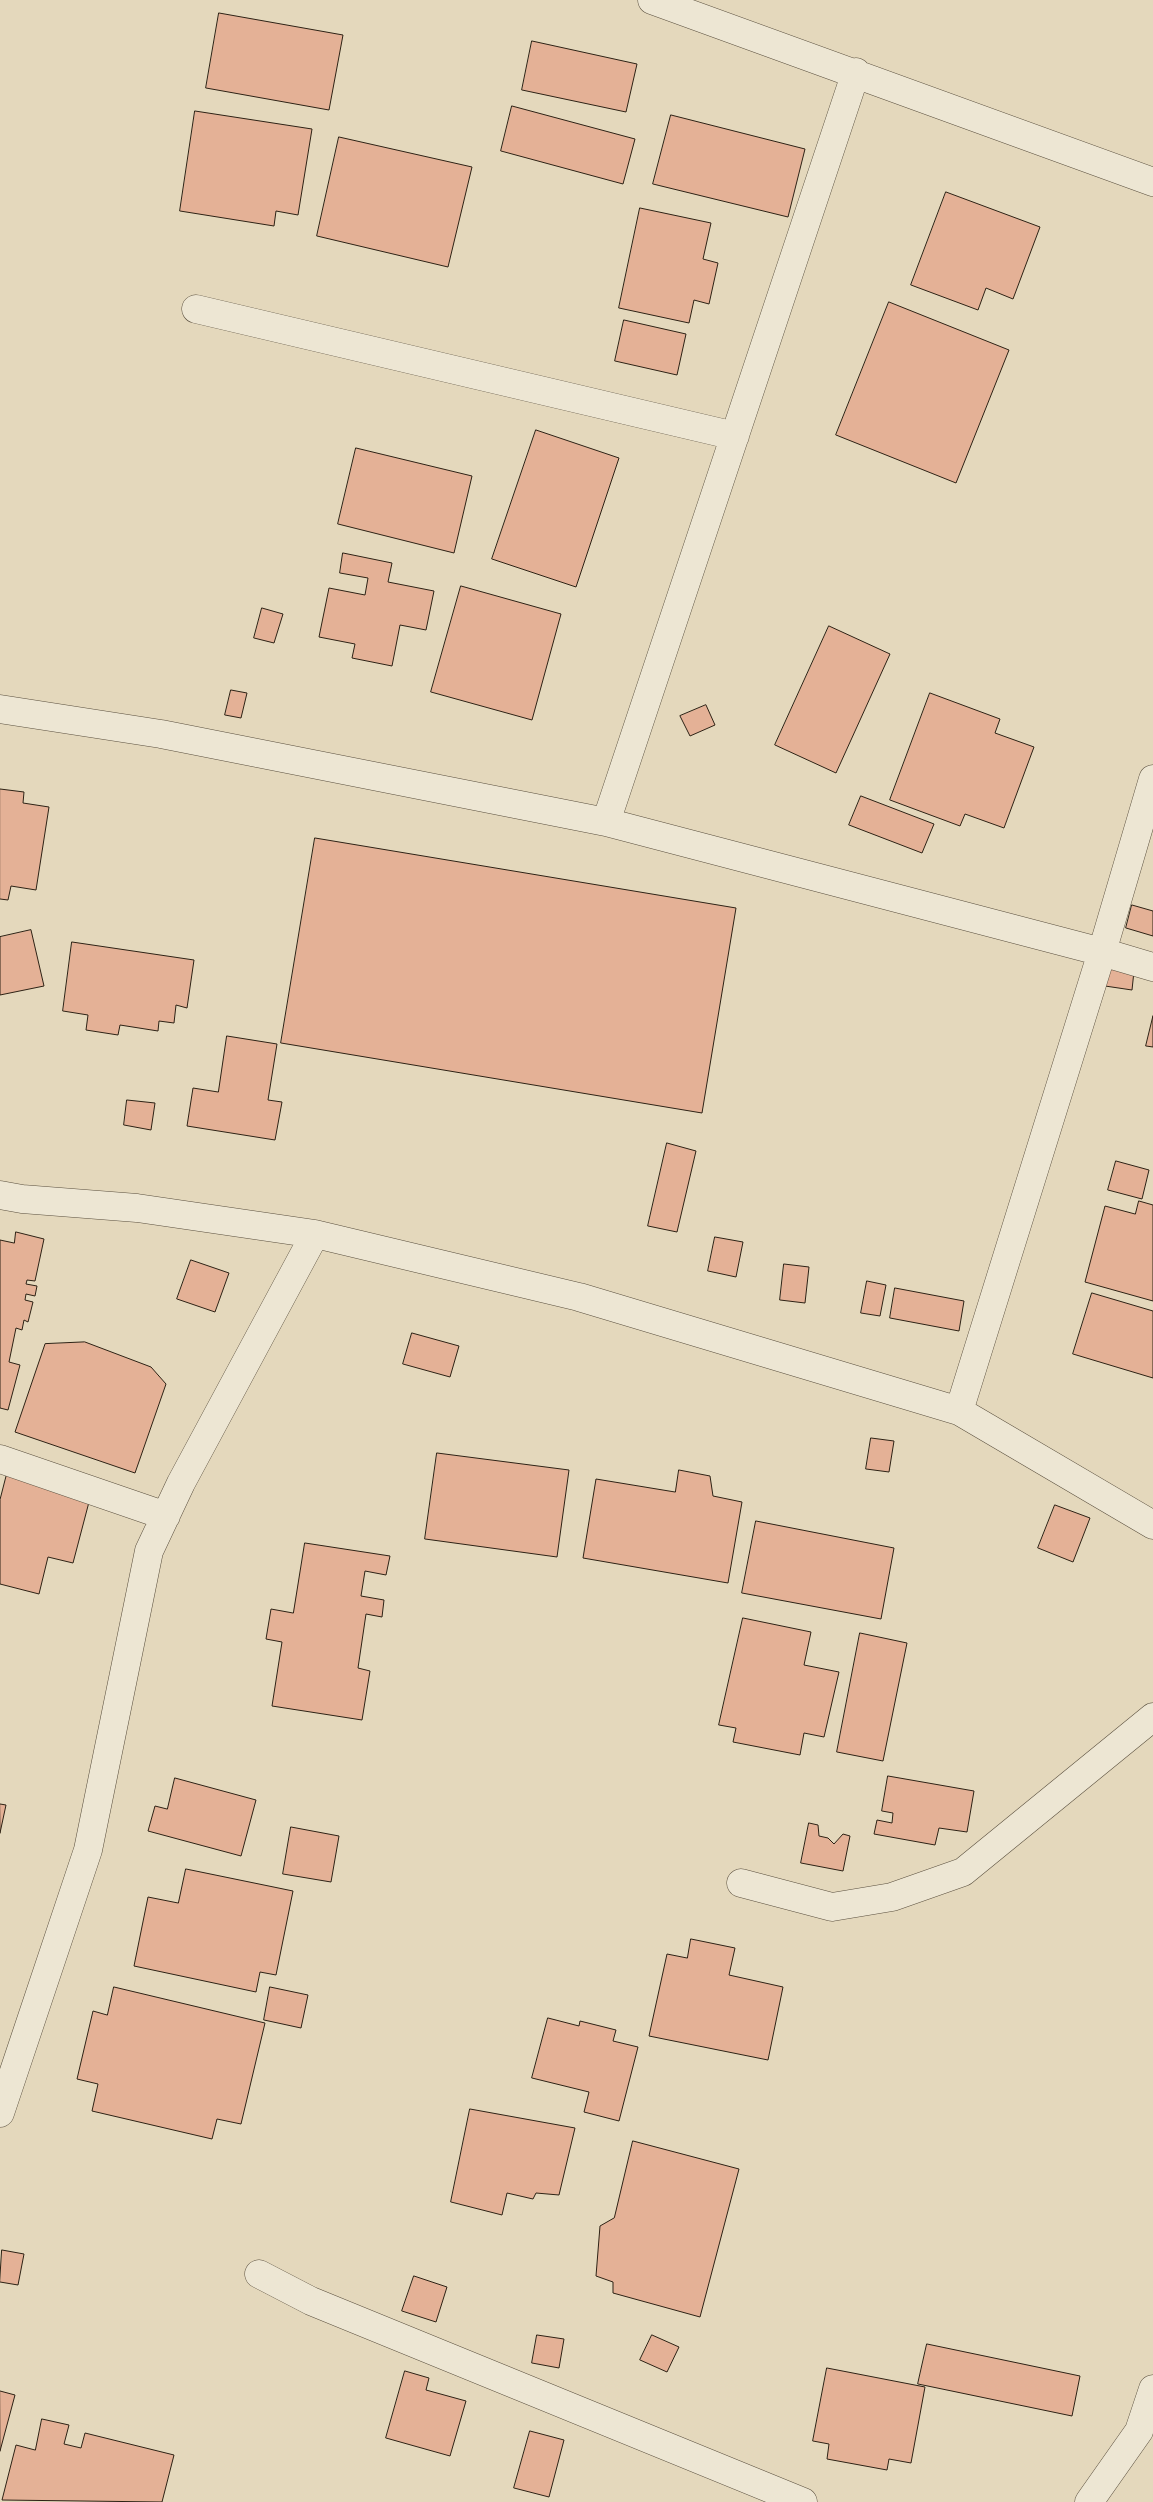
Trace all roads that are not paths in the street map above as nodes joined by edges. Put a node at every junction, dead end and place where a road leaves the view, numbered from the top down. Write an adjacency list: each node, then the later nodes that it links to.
1 (652, 0): 2 (street)
2 (856, 72): 3 (street); 5 (street)
3 (1153, 182)
4 (196, 309): 5 (street)
5 (735, 436): 8 (street)
6 (0, 709): 8 (street)
7 (1153, 779): 9 (street)
8 (606, 822): 9 (street)
9 (1102, 952): 10 (street); 13 (street)
10 (1153, 967)
11 (0, 1195): 12 (street)
12 (315, 1234): 13 (street); 15 (street)
13 (959, 1411): 16 (street)
14 (0, 1459): 15 (street)
15 (166, 1516): 19 (street)
16 (1153, 1525)
17 (1153, 1717): 18 (street)
18 (741, 1883)
19 (0, 2113)
20 (259, 2274): 22 (street)
21 (1153, 2389): 23 (street)
22 (803, 2502)
23 (1089, 2502)

